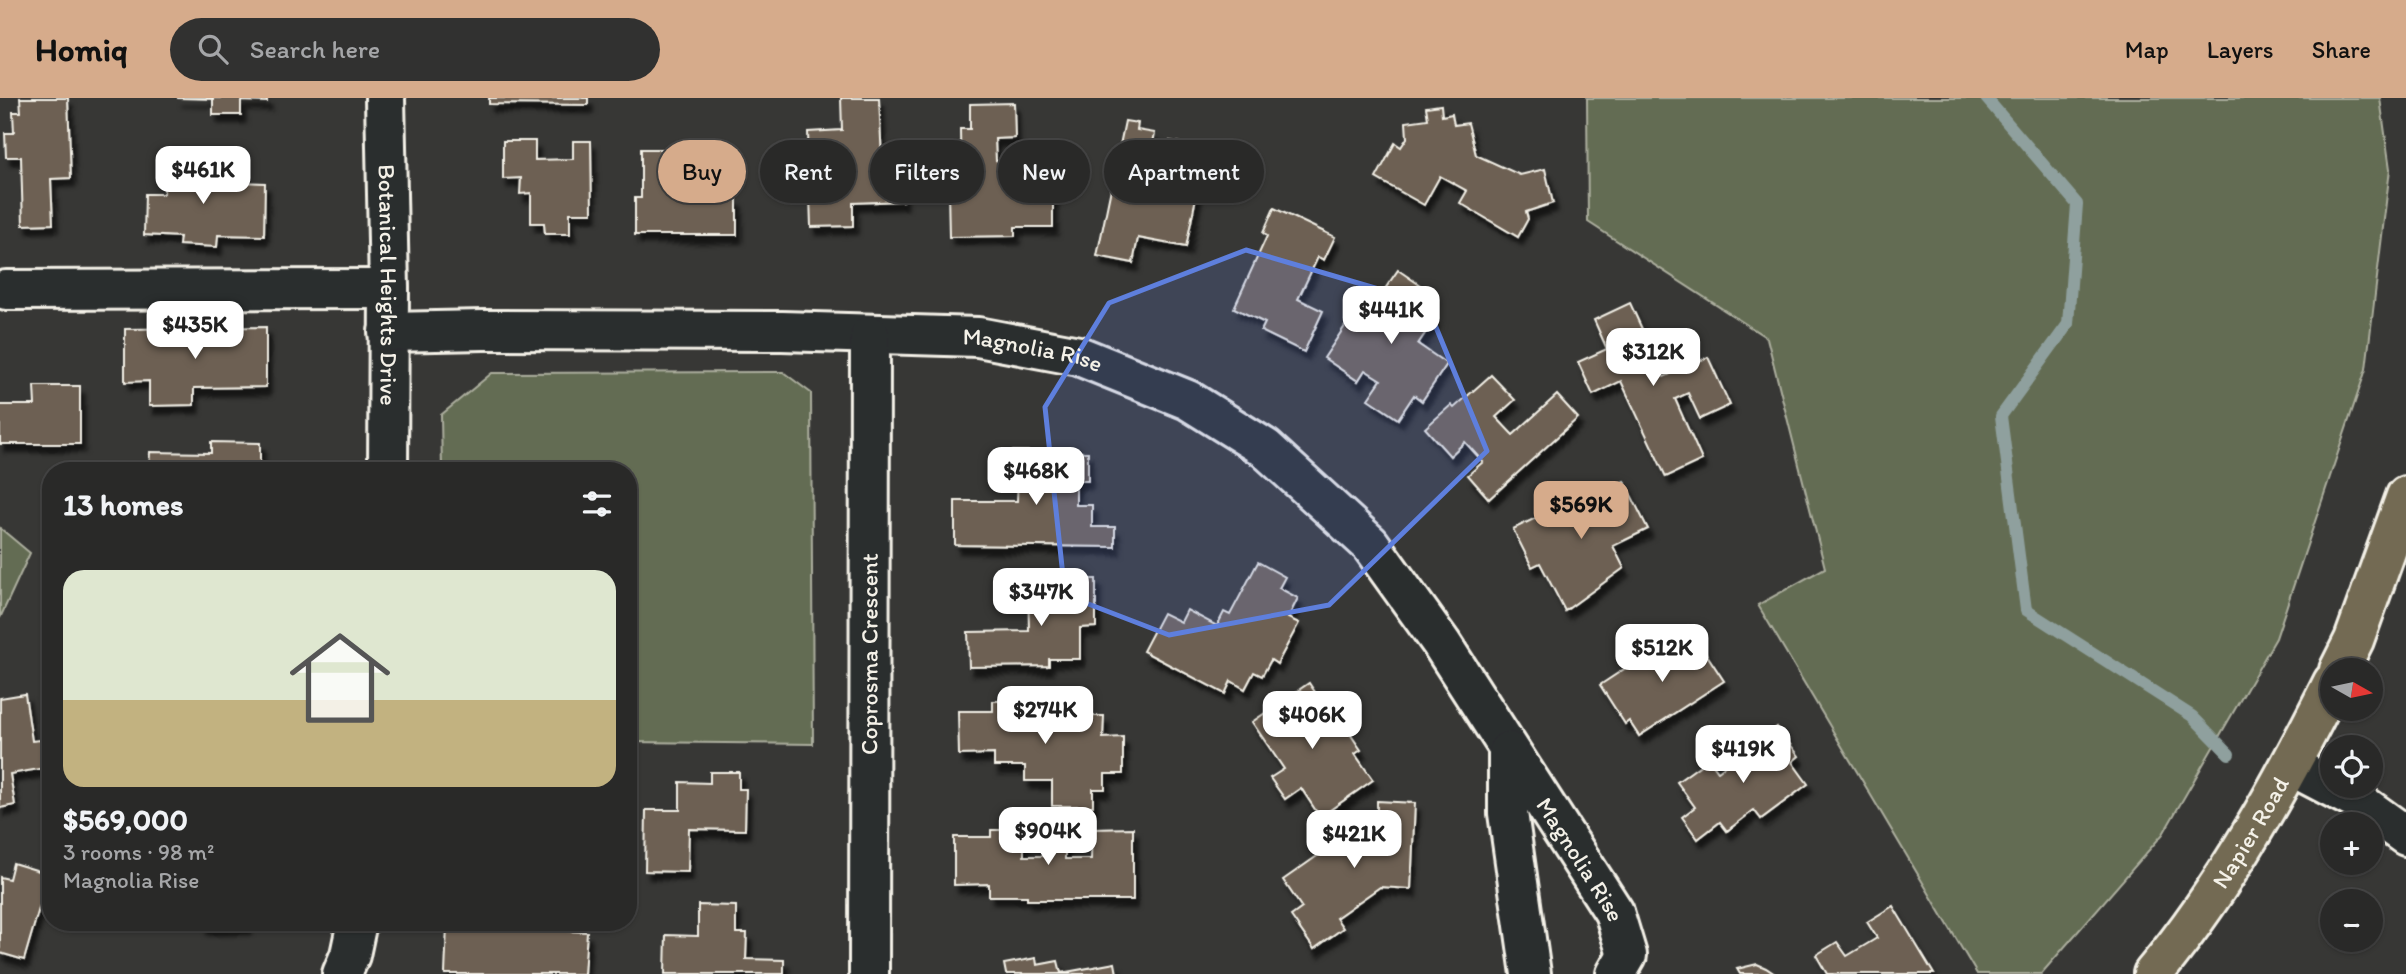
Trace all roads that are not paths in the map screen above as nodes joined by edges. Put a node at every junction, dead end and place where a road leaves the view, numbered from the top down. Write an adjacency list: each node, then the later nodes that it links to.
1 (385, 98): 2 (street, Botanical Heights Drive)
2 (389, 289): 3 (street); 4 (street, Botanical Heights Drive)
3 (6, 290)
4 (388, 332): 5 (street, Magnolia Rise); 6 (street, Botanical Heights Drive)
5 (870, 335): 10 (street, Magnolia Rise); 15 (street, Coprosma Crescent)
6 (388, 462)
7 (2406, 496): 8 (main road)
8 (2345, 658)
9 (2320, 708): 11 (main road, Napier Road)
10 (1508, 751): 16 (street, Magnolia Rise); 17 (street, Magnolia Rise)
11 (2291, 766): 12 (street); 18 (main road, Napier Road)
12 (2406, 836)
13 (355, 931): 14 (street)
14 (342, 974)
15 (869, 974)
16 (1531, 974)
17 (1616, 974)
18 (2153, 974)

